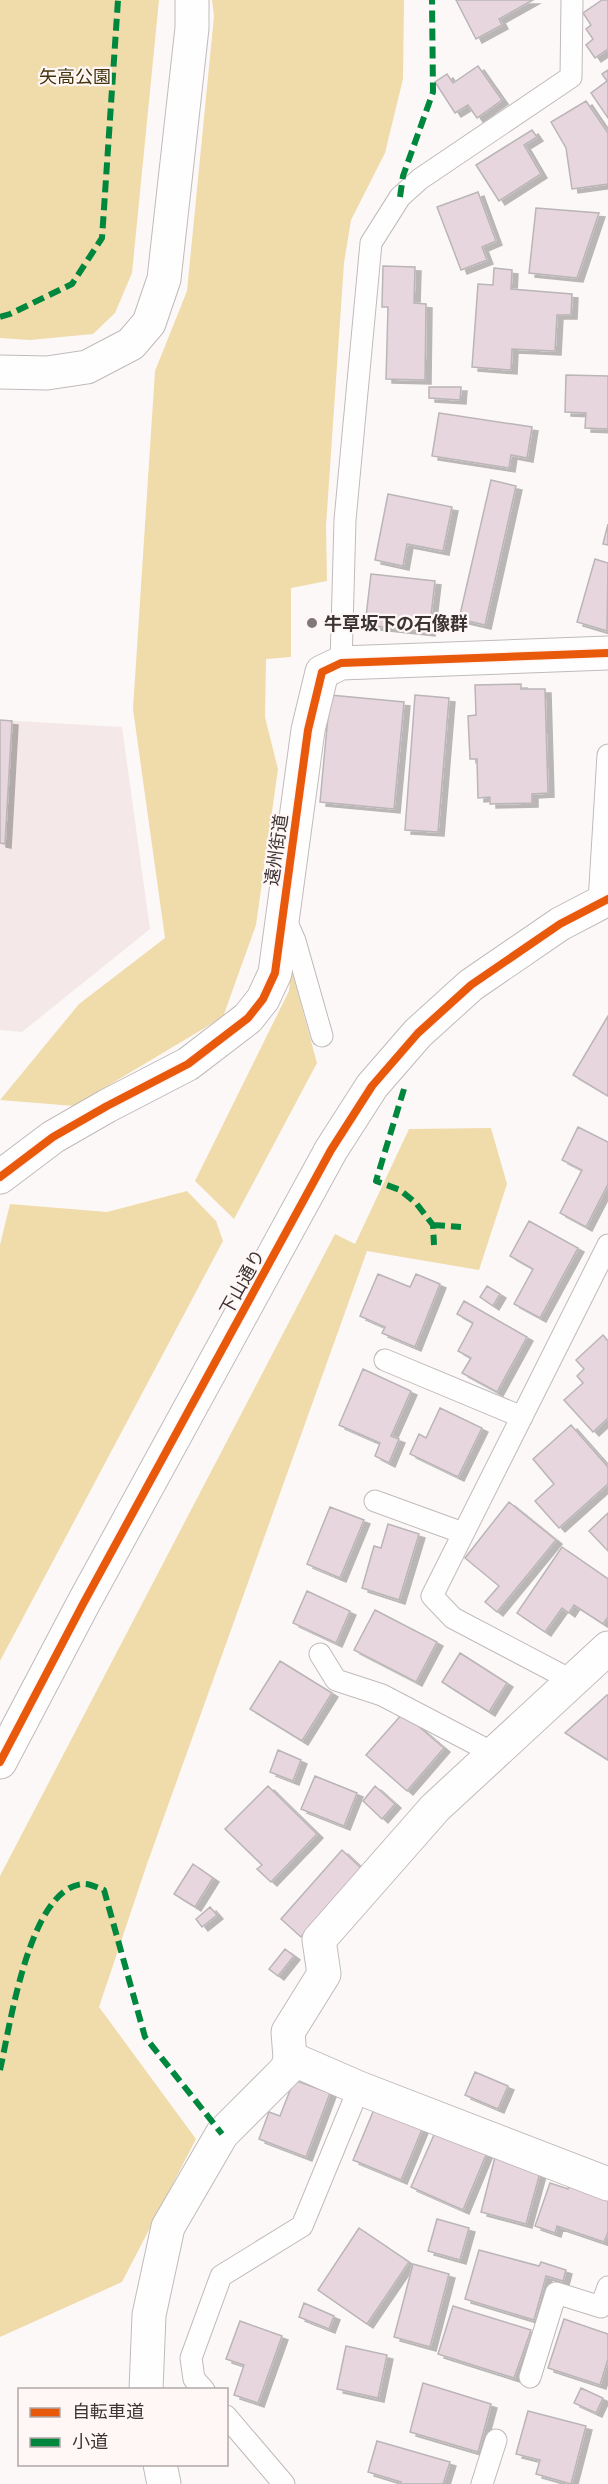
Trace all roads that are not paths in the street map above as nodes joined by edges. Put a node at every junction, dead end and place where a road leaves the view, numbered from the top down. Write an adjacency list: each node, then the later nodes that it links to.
1 (192, 0): 3 (street)
2 (572, 0): 5 (lane)
3 (0, 372)
4 (608, 653): 5 (street)
5 (341, 663): 8 (street, 遠州街道)
6 (608, 755): 7 (lane)
7 (604, 901): 20 (street, 下山通り)
8 (282, 913): 9 (lane); 10 (street, 遠州街道)
9 (322, 1036)
10 (0, 1177)
11 (608, 1245): 13 (lane)
12 (385, 1360): 13 (lane)
13 (522, 1417): 15 (lane)
14 (375, 1501): 15 (lane)
15 (463, 1533): 18 (lane)
16 (608, 1648): 18 (street)
17 (320, 1654): 19 (lane)
18 (571, 1680): 19 (street)
19 (493, 1753): 21 (street)
20 (0, 1762)
21 (290, 2058): 22 (street); 26 (street)
22 (359, 2088): 23 (street); 27 (lane)
23 (608, 2184)
24 (608, 2287): 25 (lane)
25 (530, 2378)
26 (146, 2388)
27 (202, 2388)
28 (228, 2418): 32 (lane)
29 (496, 2440): 33 (lane)
30 (160, 2466): 31 (street)
31 (164, 2484)
32 (284, 2484)
33 (482, 2484)

